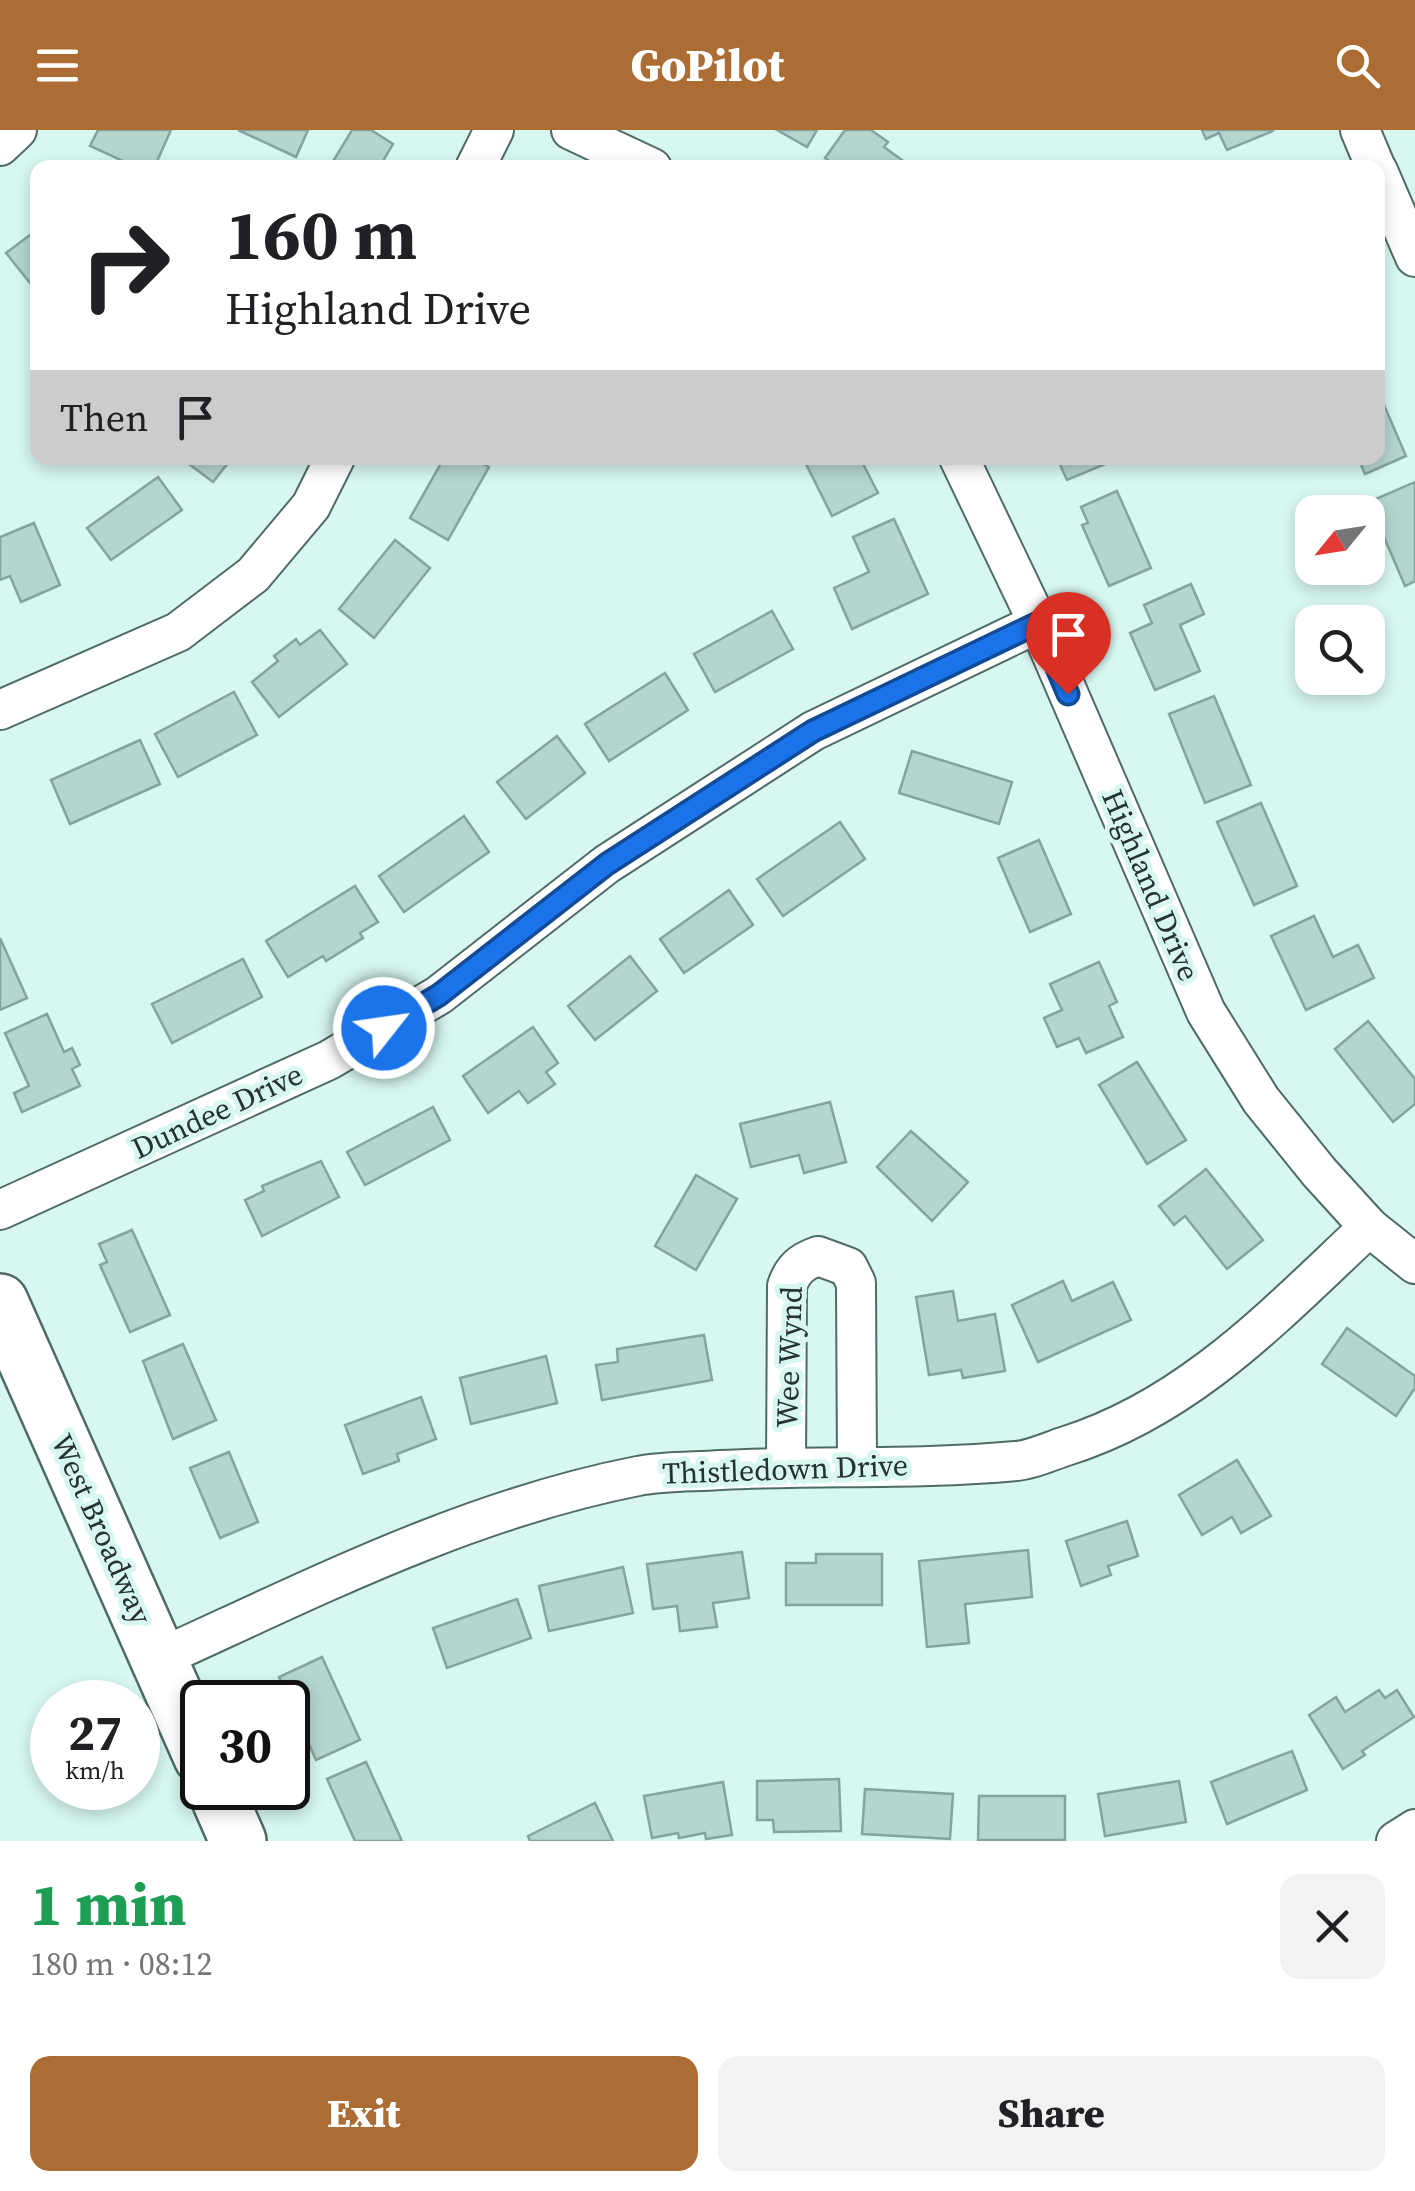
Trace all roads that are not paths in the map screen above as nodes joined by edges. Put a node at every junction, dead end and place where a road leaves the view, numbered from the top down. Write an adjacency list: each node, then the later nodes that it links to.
1 (17, 130): 5 (street)
2 (494, 130): 6 (street)
3 (570, 130): 7 (street)
4 (1360, 130): 8 (street)
5 (0, 146)
6 (480, 160)
7 (635, 160)
8 (1373, 160)
9 (1385, 187): 10 (street)
10 (1415, 256)
11 (332, 465): 14 (street)
12 (962, 465): 13 (street, Highland Drive)
13 (1038, 623): 15 (street, Dundee Drive); 16 (street, Highland Drive)
14 (0, 710)
15 (0, 1210)
16 (1368, 1227): 17 (street, Highland Drive); 19 (street, Thistledown Drive)
17 (1415, 1264)
18 (0, 1302): 21 (main road, West Broadway)
19 (857, 1466): 20 (street, Thistledown Drive); 20 (street, Wee Wynd)
20 (786, 1467): 21 (street, Thistledown Drive)
21 (160, 1658): 22 (main road, West Broadway)
22 (180, 1706)
23 (225, 1810): 25 (main road)
24 (1415, 1829): 26 (street)
25 (238, 1841)
26 (1396, 1841)

